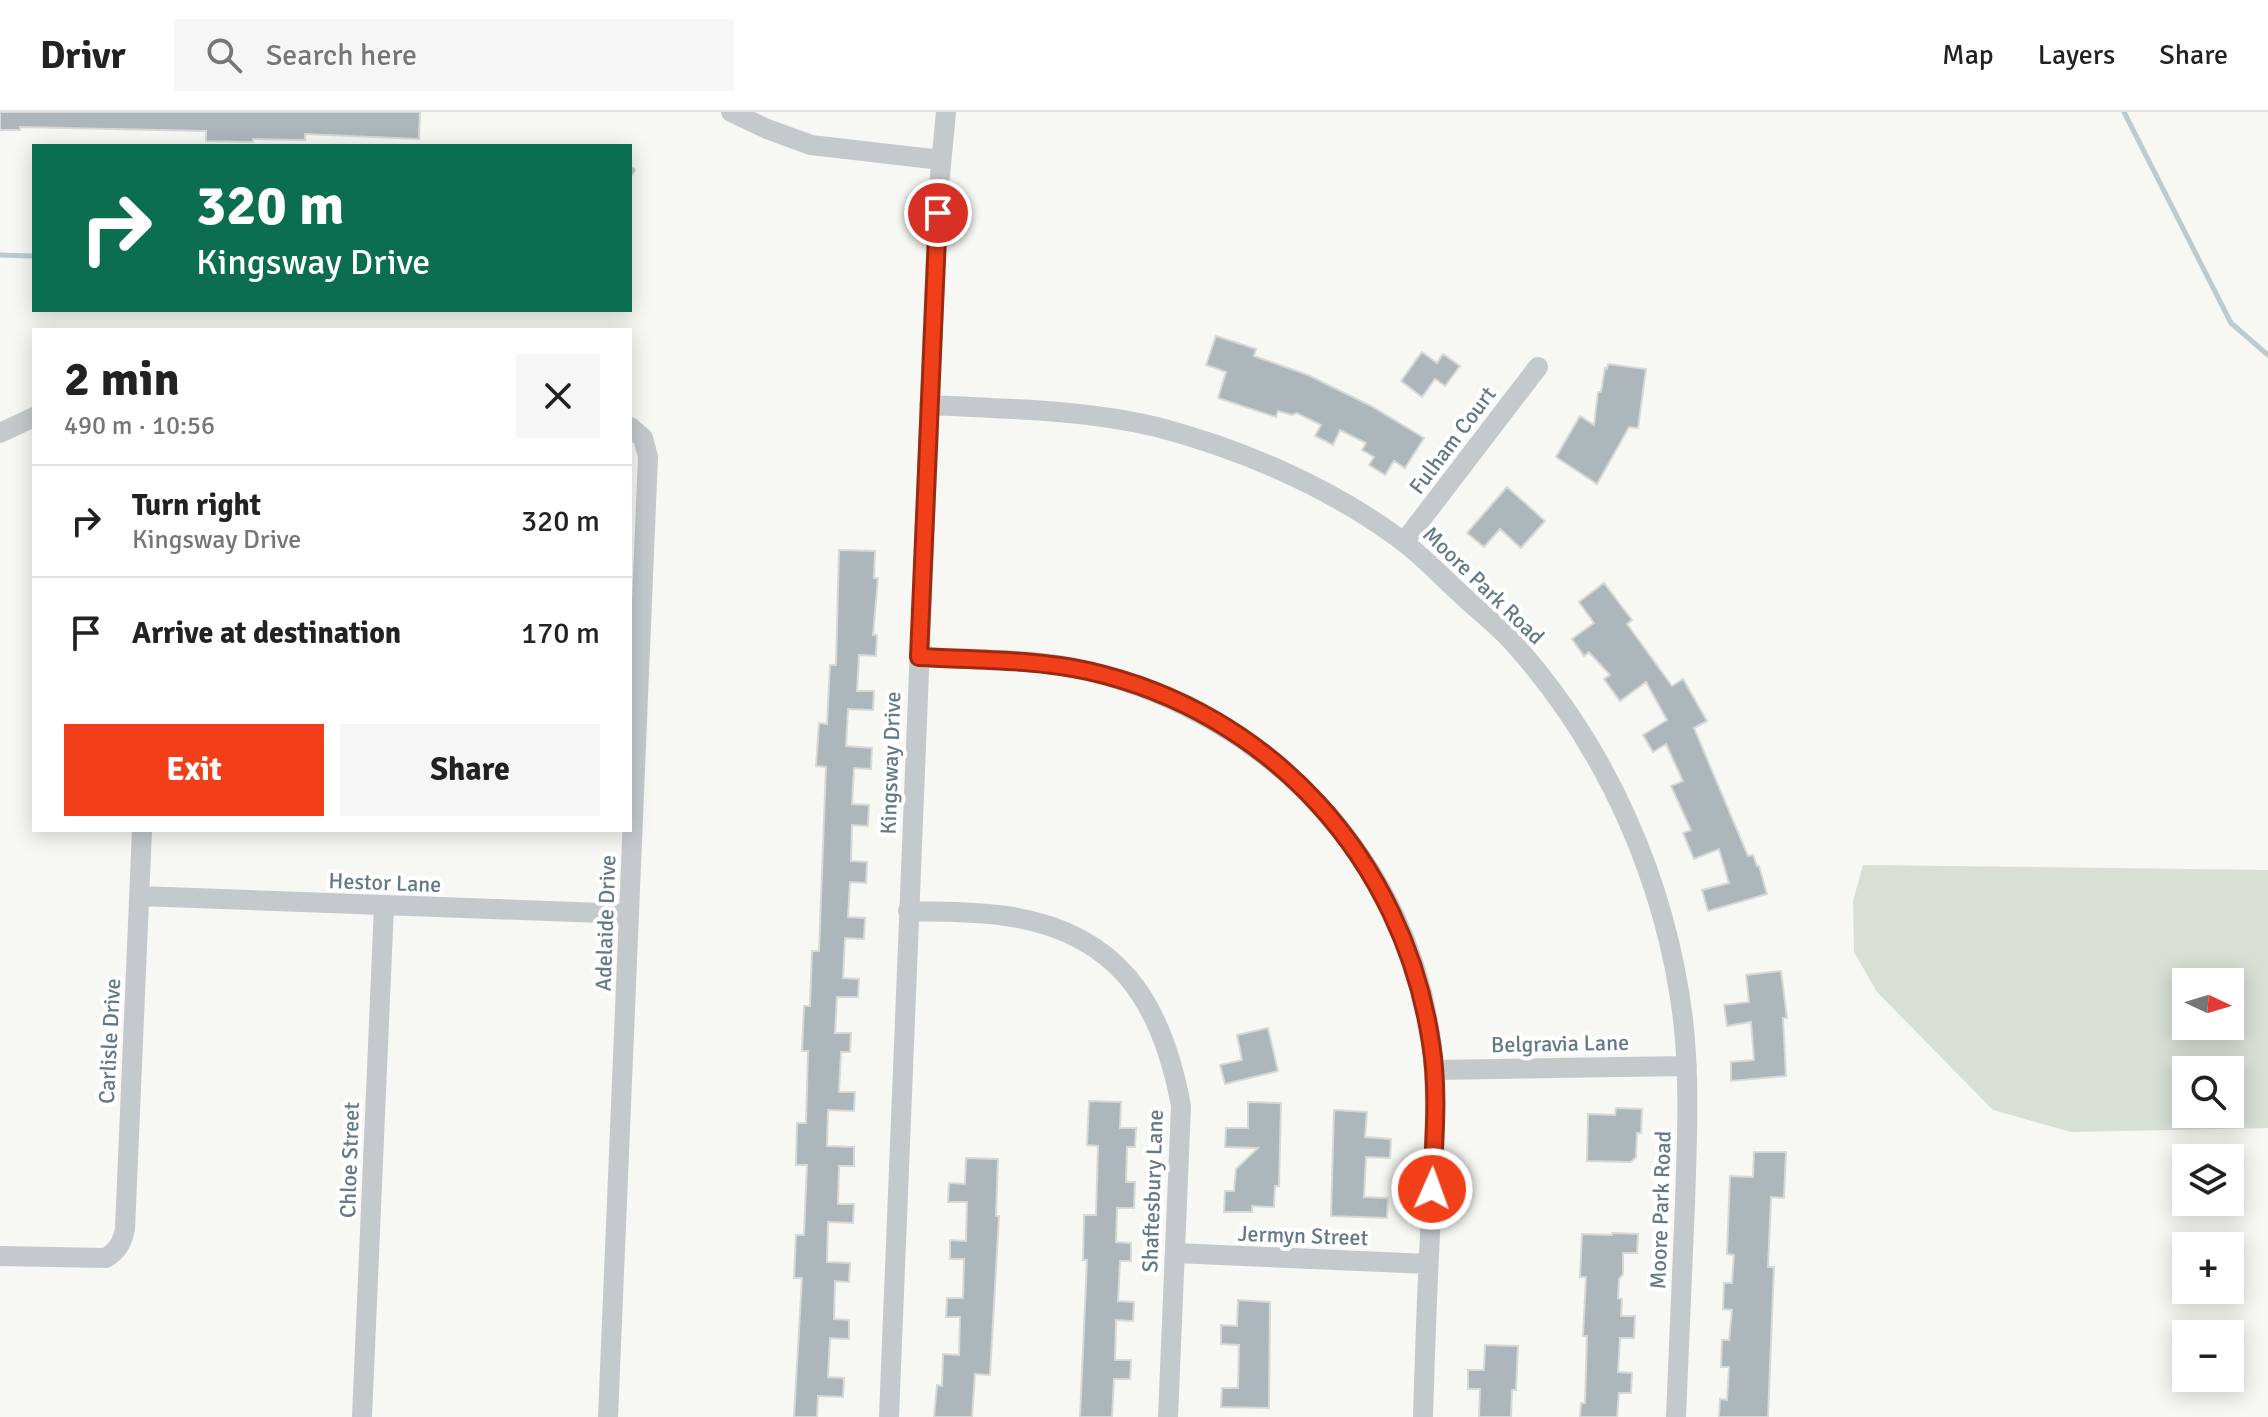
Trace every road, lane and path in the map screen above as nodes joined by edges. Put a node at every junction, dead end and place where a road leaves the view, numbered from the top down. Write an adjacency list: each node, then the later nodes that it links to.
1 (731, 112): 3 (street)
2 (946, 112): 3 (street, Kingsway Drive)
3 (941, 160): 5 (street, Kingsway Drive)
4 (1538, 367): 9 (street, Fulham Court)
5 (929, 405): 9 (street, Moore Park Road); 10 (street, Kingsway Drive)
6 (32, 418): 8 (street)
7 (634, 430): 11 (street, Adelaide Drive)
8 (0, 433)
9 (1404, 542): 19 (street, Moore Park Road)
10 (919, 657): 17 (street, Kingsway Drive); 20 (street)
11 (634, 670): 12 (street, Adelaide Drive)
12 (632, 768)
13 (142, 832): 15 (street, Carlisle Drive)
14 (631, 832): 18 (street, Adelaide Drive)
15 (140, 896): 16 (street, Hestor Lane); 22 (street, Carlisle Drive)
16 (384, 906): 18 (street, Hestor Lane); 24 (street, Chloe Street)
17 (908, 911): 21 (street, Shaftesbury Lane); 26 (street, Kingsway Drive)
18 (629, 914): 25 (street, Adelaide Drive)
19 (1687, 1066): 20 (street, Belgravia Lane); 29 (street, Moore Park Road)
20 (1434, 1070): 23 (street)
21 (1175, 1253): 23 (street, Jermyn Street); 27 (street, Shaftesbury Lane)
22 (0, 1256)
23 (1428, 1264): 28 (street)
24 (362, 1417)
25 (608, 1417)
26 (889, 1417)
27 (1168, 1417)
28 (1423, 1417)
29 (1676, 1417)

